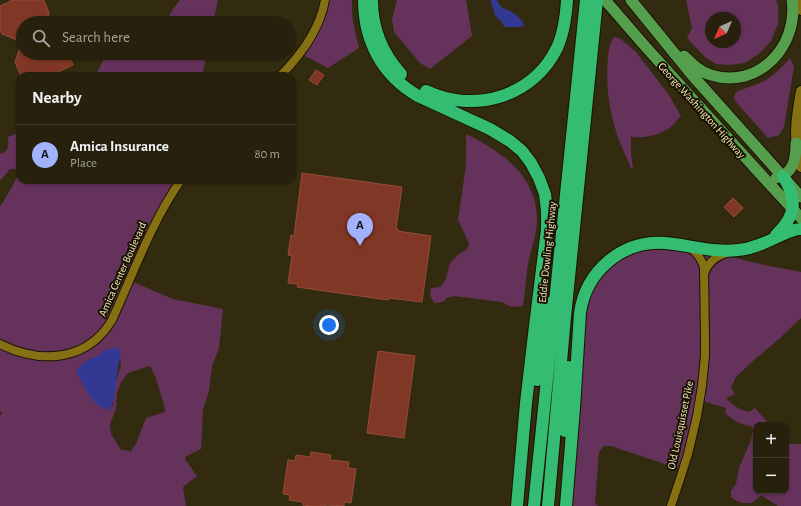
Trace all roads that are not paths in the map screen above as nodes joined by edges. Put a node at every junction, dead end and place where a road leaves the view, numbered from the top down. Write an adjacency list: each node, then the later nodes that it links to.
1 (325, 0): 13 (street)
2 (364, 0): 32 (highway)
3 (372, 0): 4 (highway)
4 (567, 0)
5 (586, 0): 17 (highway, Eddie Dowling Highway)
6 (597, 0): 29 (highway)
7 (606, 0): 21 (main road, George Washington Highway)
8 (631, 0): 12 (main road, George Washington Highway)
9 (792, 0): 12 (main road)
10 (797, 0): 11 (street)
11 (801, 10)
12 (640, 12): 20 (main road, George Washington Highway)
13 (296, 58)
14 (294, 60): 15 (street)
15 (284, 72)
16 (801, 91): 18 (street)
17 (572, 142): 33 (highway); 34 (highway, Eddie Dowling Highway)
18 (796, 143): 19 (street); 20 (main road)
19 (801, 167)
20 (783, 176): 21 (main road); 23 (main road, George Washington Highway); 24 (highway)
21 (764, 178): 24 (main road, George Washington Highway)
22 (178, 184): 31 (street, Amica Center Boulevard)
23 (801, 197)
24 (797, 213): 26 (highway)
25 (801, 229): 26 (highway)
26 (767, 242): 28 (highway)
27 (687, 246): 28 (highway); 30 (street, Old Louisquisset Pike); 37 (highway)
28 (734, 251): 30 (street)
29 (570, 263): 35 (highway); 36 (highway)
30 (704, 275): 38 (street, Old Louisquisset Pike)
31 (0, 344)
32 (517, 506)
33 (522, 506)
34 (534, 506)
35 (548, 506)
36 (561, 506)
37 (566, 506)
38 (671, 506)

